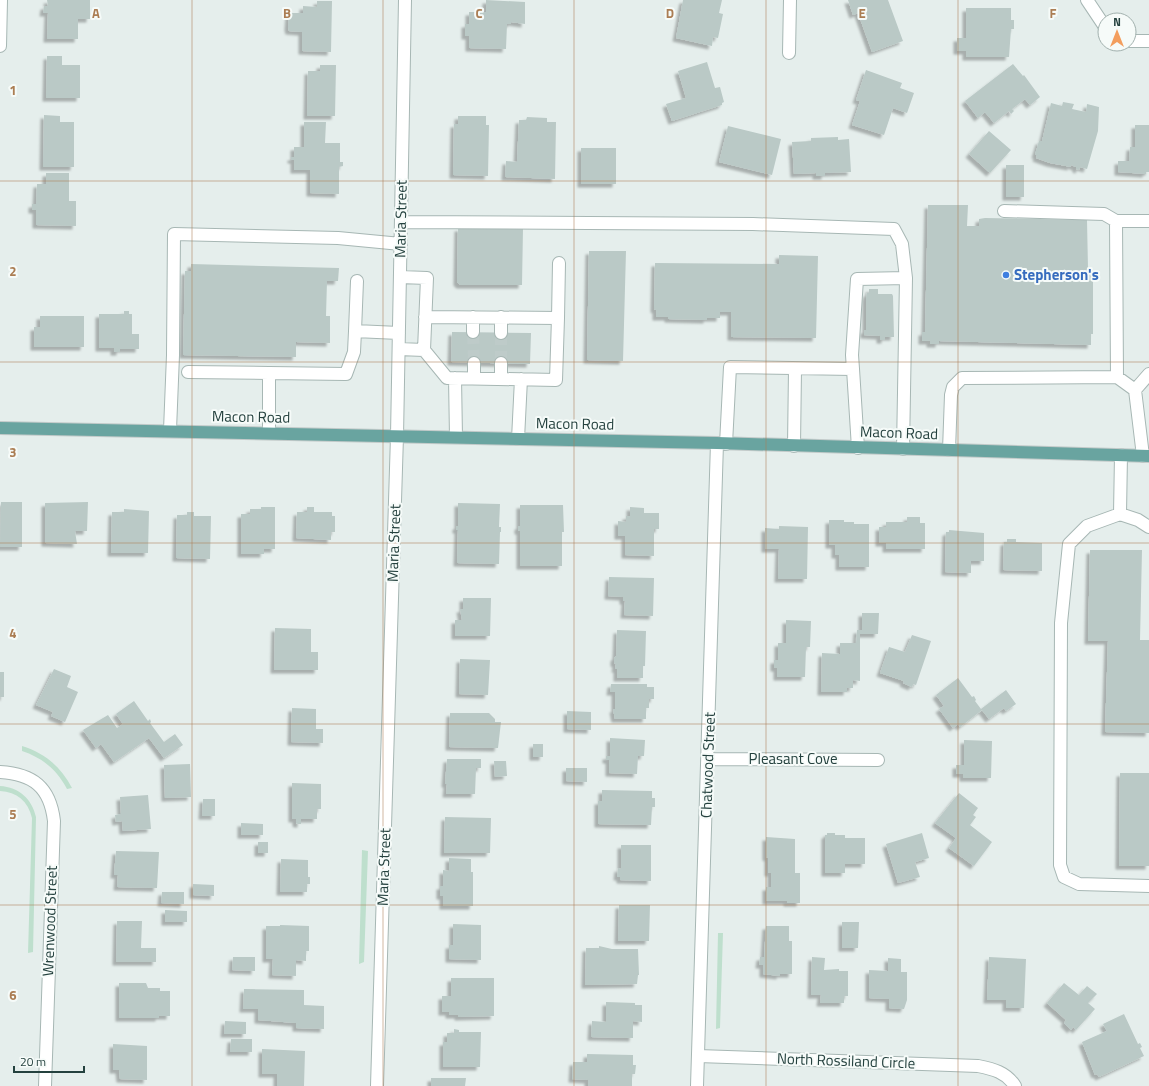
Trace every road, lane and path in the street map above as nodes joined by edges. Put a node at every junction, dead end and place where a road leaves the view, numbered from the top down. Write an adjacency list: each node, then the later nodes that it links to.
1 (1, 0): 8 (street)
2 (405, 0): 13 (street, Maria Street)
3 (790, 0): 9 (street)
4 (1087, 0): 5 (street)
5 (1097, 15)
6 (1137, 40): 7 (street)
7 (1149, 41)
8 (0, 46)
9 (789, 53)
10 (1004, 211): 11 (street)
11 (1116, 221): 12 (street); 36 (street)
12 (1149, 221)
13 (401, 222): 14 (street, Maria Street); 17 (street)
14 (401, 244): 16 (street, Maria Street); 43 (street)
15 (559, 263): 22 (street)
16 (400, 277): 19 (street); 24 (street, Maria Street)
17 (906, 278): 32 (street); 51 (street)
18 (357, 281): 23 (street)
19 (425, 317): 20 (street); 28 (street)
20 (473, 317): 21 (street); 25 (street)
21 (501, 317): 22 (street); 26 (street)
22 (558, 318): 40 (street)
23 (355, 331): 24 (street); 34 (street)
24 (399, 332): 27 (street, Maria Street)
25 (473, 332)
26 (501, 332)
27 (399, 349): 28 (street); 45 (street, Maria Street)
28 (424, 350): 37 (street)
29 (474, 363): 38 (street)
30 (501, 363): 39 (street)
31 (795, 369): 32 (street); 48 (street, Chatwood Street); 49 (street)
32 (853, 369): 50 (street)
33 (188, 372): 34 (street)
34 (269, 373): 44 (street)
35 (1149, 374): 41 (street)
36 (1116, 377): 41 (street); 52 (street)
37 (455, 378): 38 (street); 46 (street)
38 (474, 378): 39 (street)
39 (501, 379): 40 (street)
40 (521, 379): 47 (street)
41 (1135, 390): 54 (street)
42 (0, 428): 43 (main road, Macon Road)
43 (170, 430): 44 (main road, Macon Road)
44 (269, 433): 45 (main road, Macon Road)
45 (397, 436): 46 (main road, Macon Road); 63 (street, Maria Street)
46 (456, 437): 47 (main road, Macon Road)
47 (518, 439): 48 (main road, Macon Road)
48 (722, 444): 49 (main road, Macon Road); 57 (street, Chatwood Street)
49 (794, 446): 50 (main road, Macon Road)
50 (858, 448): 51 (main road, Macon Road)
51 (903, 449): 52 (main road, Macon Road)
52 (949, 450): 53 (main road, Macon Road)
53 (1121, 455): 54 (main road, Macon Road); 55 (street)
54 (1146, 456)
55 (1120, 514): 56 (street); 60 (street)
56 (1149, 527)
57 (708, 759): 58 (street, Pleasant Cove); 61 (street, Chatwood Street)
58 (878, 760)
59 (0, 772): 62 (street, Wrenwood Street)
60 (1149, 886)
61 (698, 1056): 64 (street, Chatwood Street); 65 (street, North Rossiland Circle)
62 (45, 1086)
63 (376, 1086)
64 (697, 1086)
65 (1015, 1086)

